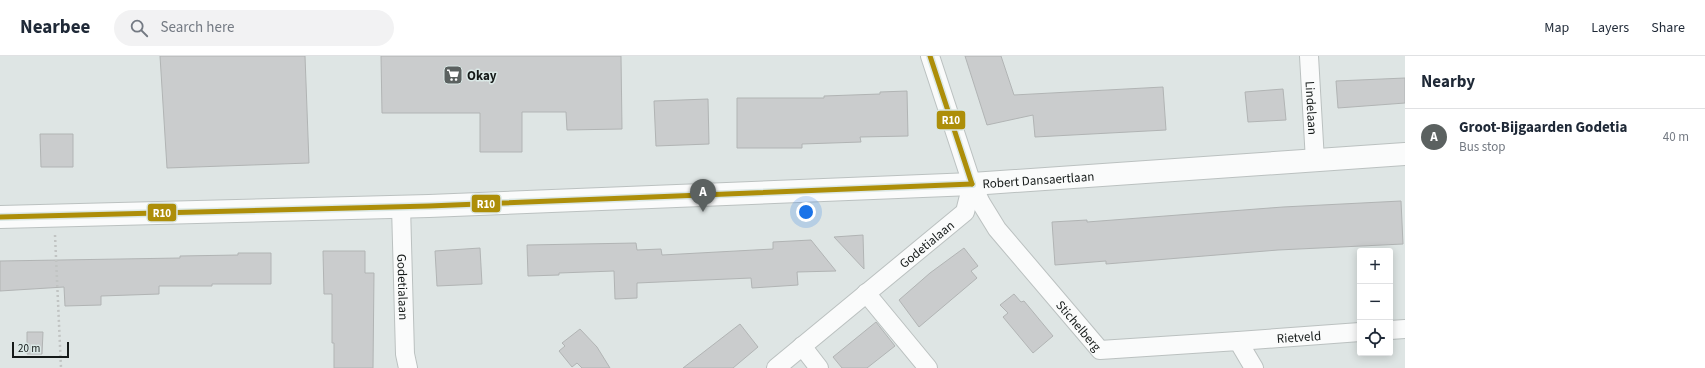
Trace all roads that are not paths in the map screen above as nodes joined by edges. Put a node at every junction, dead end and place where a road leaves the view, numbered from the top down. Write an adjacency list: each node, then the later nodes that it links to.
1 (930, 56): 5 (street)
2 (1308, 56): 4 (street, Lindelaan)
3 (1405, 154): 4 (street, Robert Dansaertlaan)
4 (1315, 160): 5 (street, Robert Dansaertlaan)
5 (972, 184): 6 (street, Robert Dansaertlaan); 8 (street, Godetialaan); 12 (street, Stichelberg)
6 (401, 206): 7 (street, Robert Dansaertlaan); 14 (street, Godetialaan)
7 (0, 217)
8 (866, 293): 13 (street, Godetialaan); 17 (street)
9 (1405, 329): 10 (street)
10 (1393, 330)
11 (1357, 332): 12 (street, Rietveld)
12 (1238, 341): 18 (street)
13 (802, 346): 15 (street, Godetialaan); 16 (street)
14 (408, 368)
15 (776, 368)
16 (819, 368)
17 (928, 368)
18 (1254, 368)

